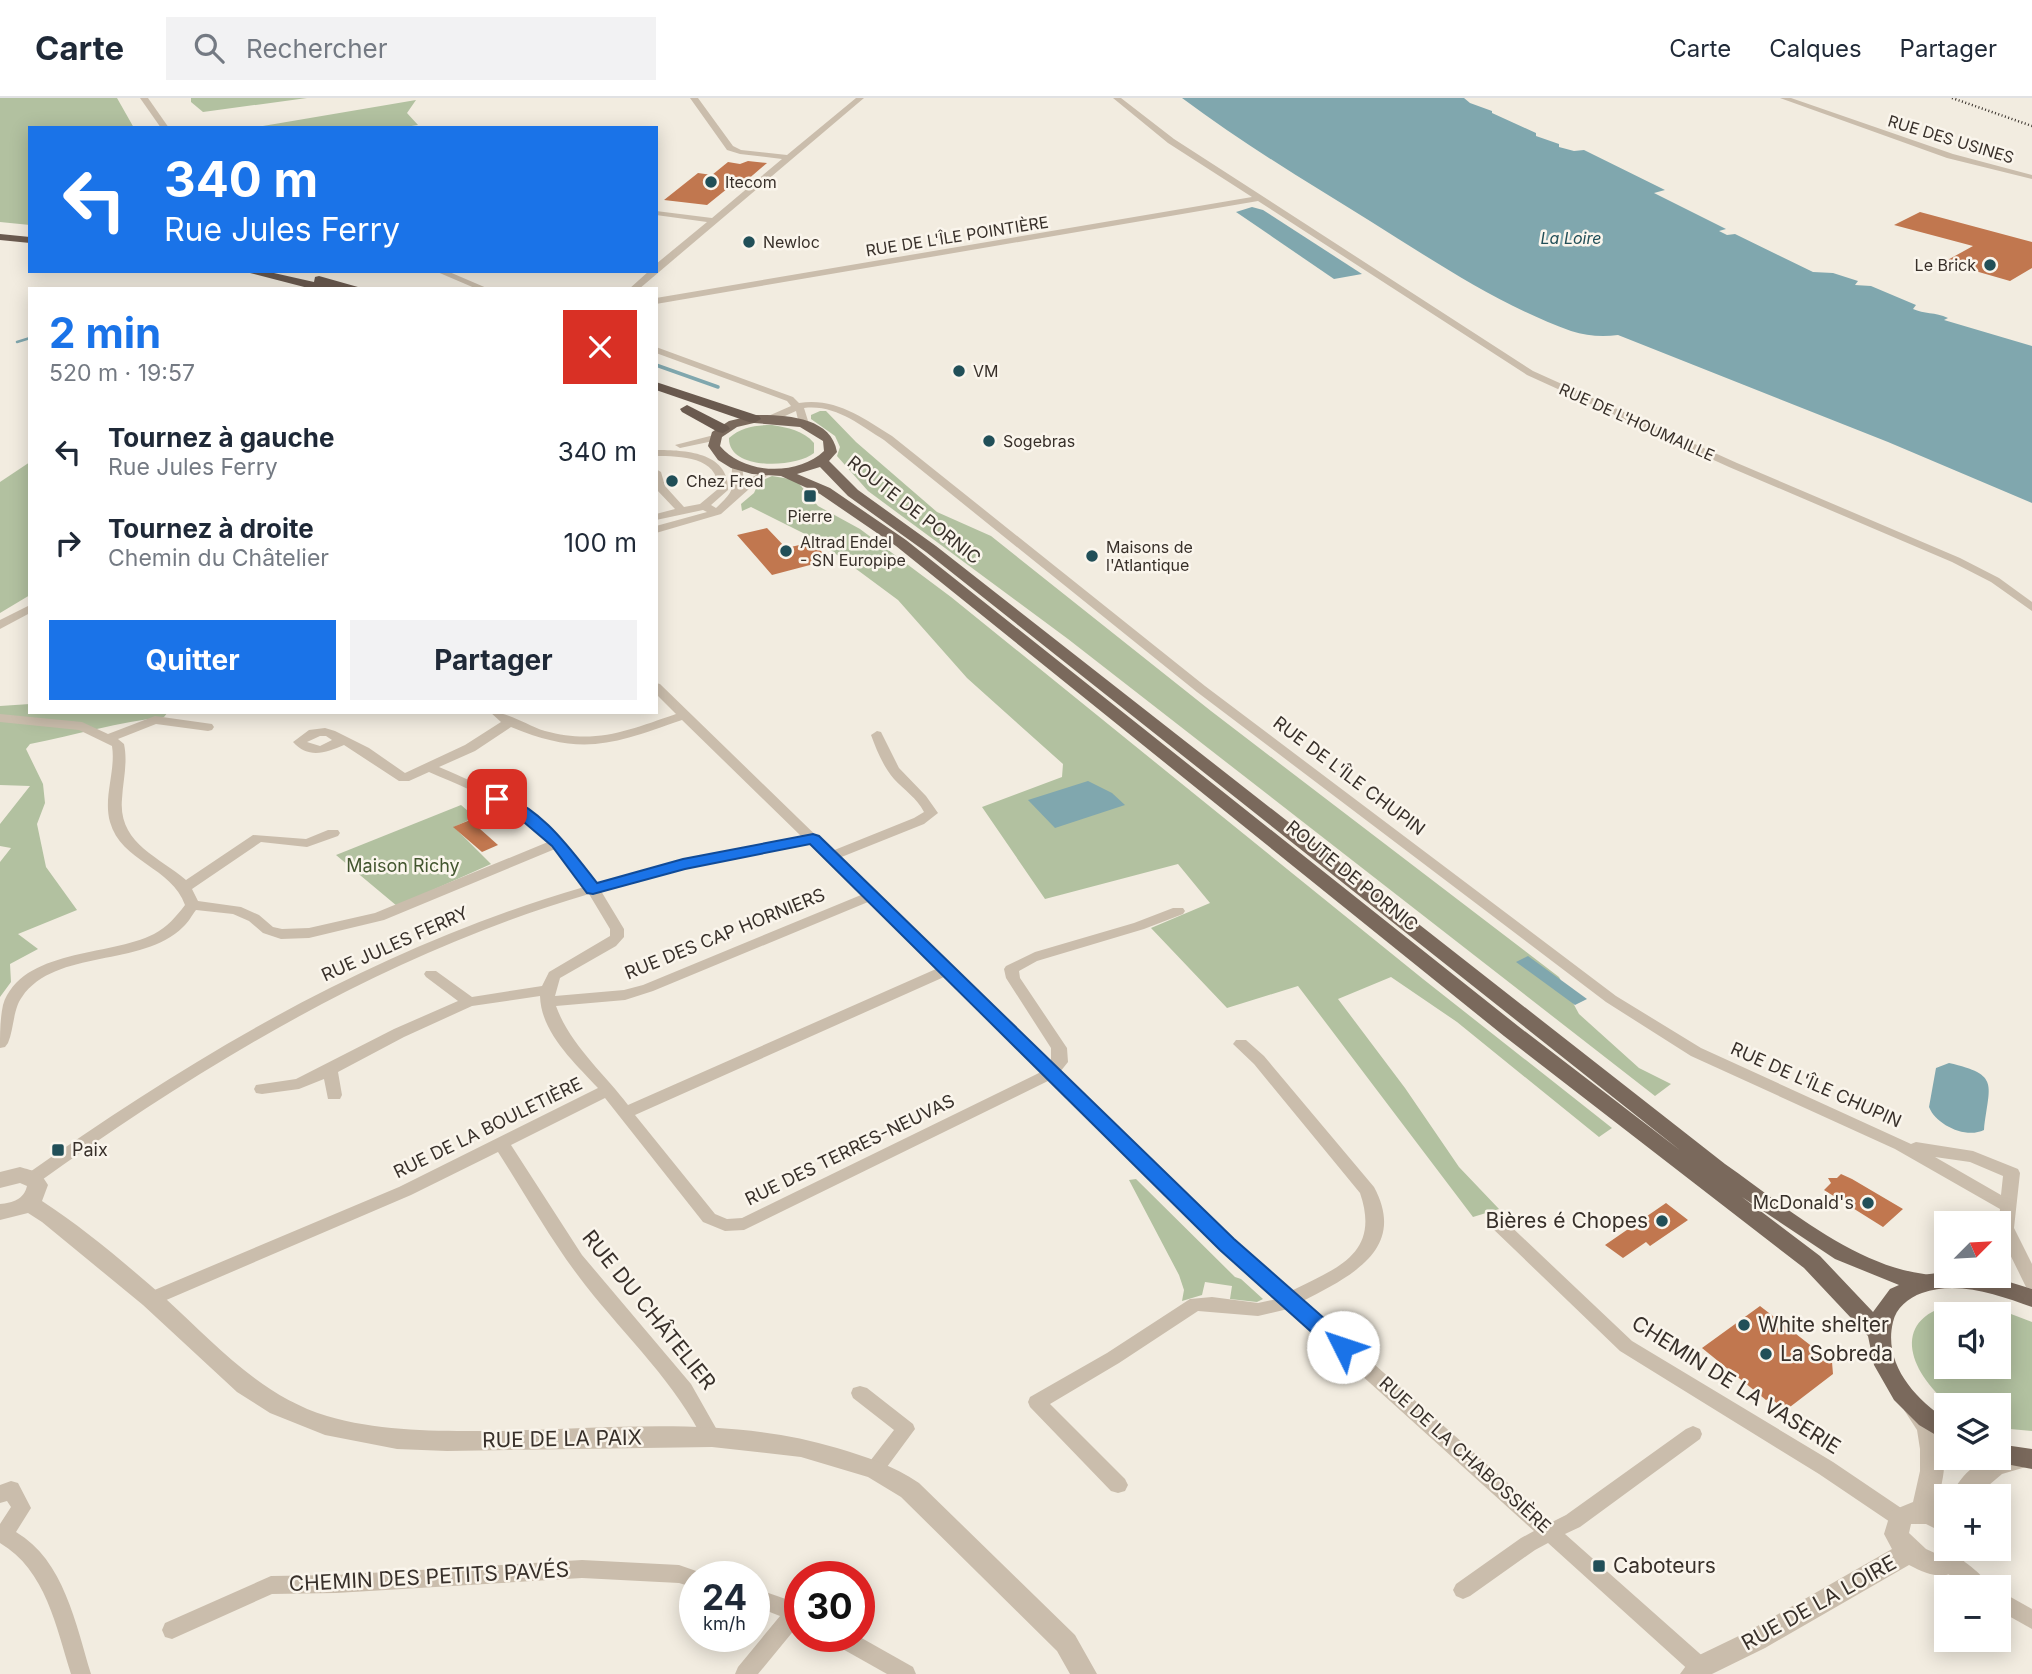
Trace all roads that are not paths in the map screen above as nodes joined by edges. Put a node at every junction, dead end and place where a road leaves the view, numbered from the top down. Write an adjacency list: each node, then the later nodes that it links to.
1 (144, 98): 8 (street)
2 (694, 98): 6 (street)
3 (860, 98): 9 (street)
4 (1117, 98): 11 (street, RUE DE L'HOUMAILLE)
5 (1784, 98): 10 (street, RUE DES USINES)
6 (711, 122): 7 (street); 9 (street)
7 (701, 124)
8 (164, 126)
9 (789, 158): 13 (street)
10 (2032, 177)
11 (1261, 198): 26 (street, RUE DE L'ÎLE POINTIÈRE); 48 (street, RUE DE L'HOUMAILLE)
12 (658, 213): 13 (street)
13 (715, 220): 17 (street)
14 (28, 234): 15 (highway)
15 (2, 236): 16 (highway)
16 (28, 240)
17 (658, 268)
18 (257, 273): 22 (highway)
19 (290, 273): 23 (highway)
20 (444, 273): 24 (street)
21 (652, 273): 25 (street)
22 (321, 287)
23 (350, 287)
24 (480, 287)
25 (635, 287)
26 (658, 301)
27 (658, 351): 30 (street)
28 (658, 387): 31 (highway)
29 (658, 398): 34 (highway)
30 (799, 407): 32 (street); 33 (street); 85 (street, RUE DE L'ÎLE CHUPIN)
31 (754, 419): 32 (main road); 34 (main road)
32 (770, 419): 33 (main road)
33 (804, 424): 37 (main road)
34 (718, 434): 36 (main road); 36 (street)
35 (658, 453): 43 (street)
36 (719, 454): 38 (main road)
37 (822, 461): 40 (main road); 96 (main road, ROUTE DE PORNIC)
38 (737, 465): 39 (main road); 42 (street)
39 (769, 472): 40 (main road); 42 (street)
40 (791, 475): 101 (main road, ROUTE DE PORNIC)
41 (658, 480): 44 (street)
42 (735, 497): 45 (street)
43 (704, 506): 44 (street); 45 (street)
44 (681, 510): 46 (street)
45 (717, 512): 47 (street)
46 (658, 516)
47 (658, 529)
48 (2032, 608)
49 (28, 609): 50 (street)
50 (0, 625)
51 (658, 689): 54 (street, RUE DE LA CHABOSSIÈRE)
52 (45, 714): 56 (street)
53 (498, 714): 57 (street)
54 (684, 715): 57 (street); 64 (street, RUE DE LA CHABOSSIÈRE)
55 (0, 718): 56 (street)
56 (32, 721): 60 (street)
57 (508, 723): 62 (street)
58 (208, 727): 60 (street)
59 (877, 735): 66 (street)
60 (109, 738): 67 (street)
61 (340, 740): 62 (street)
62 (431, 768): 65 (street)
63 (333, 833): 67 (street)
64 (813, 839): 66 (street, RUE DE LA CHABOSSIÈRE); 68 (street, RUE JULES FERRY)
65 (557, 843): 68 (street); 70 (street)
66 (831, 856): 69 (street, RUE DE LA CHABOSSIÈRE)
67 (185, 887): 70 (street)
68 (593, 889): 74 (street); 86 (street, RUE JULES FERRY)
69 (871, 896): 72 (street, RUE DE LA CHABOSSIÈRE); 74 (street, RUE DES CAP HORNIERS)
70 (192, 905): 76 (street)
71 (1178, 911): 79 (street)
72 (946, 970): 79 (street, RUE DE LA CHABOSSIÈRE); 83 (street)
73 (431, 974): 75 (street)
74 (549, 996): 75 (street, RUE DES CAP HORNIERS); 81 (street)
75 (469, 1002): 78 (street, RUE DES CAP HORNIERS)
76 (0, 1043)
77 (1241, 1044): 100 (street)
78 (331, 1070): 80 (street, RUE DES CAP HORNIERS); 82 (street)
79 (1051, 1073): 83 (street, RUE DES TERRES-NEUVAS); 100 (street, RUE DE LA CHABOSSIÈRE)
80 (262, 1089)
81 (608, 1090): 83 (street, RUE DE LA BOULETIÈRE); 84 (street, RUE DE LA BOULETIÈRE)
82 (334, 1095)
83 (625, 1113)
84 (501, 1143): 99 (street, RUE DE LA BOULETIÈRE); 106 (street, RUE DU CHÂTELIER)
85 (1901, 1145): 89 (street, RUE DE L'ÎLE CHUPIN); 89 (street, RUE DE L'ÎLE CHUPIN)
86 (33, 1178): 87 (street); 88 (street)
87 (0, 1180)
88 (28, 1202): 91 (street); 99 (street, RUE DE LA PAIX)
89 (2009, 1207): 90 (street)
90 (2008, 1211)
91 (0, 1212)
92 (1496, 1222): 112 (street, CHEMIN DE LA VASERIE)
93 (2011, 1247): 95 (street)
94 (1934, 1282): 96 (main road)
95 (2032, 1282)
96 (1926, 1283): 101 (main road)
97 (2004, 1288): 98 (main road)
98 (2032, 1298)
99 (151, 1299): 106 (street, RUE DE LA PAIX)
100 (1288, 1300): 110 (street); 115 (street, RUE DE LA CHABOSSIÈRE)
101 (1880, 1333): 103 (main road)
102 (860, 1393): 108 (street)
103 (1914, 1407): 104 (main road); 112 (street)
104 (1934, 1422)
105 (1693, 1434): 115 (street)
106 (712, 1437): 108 (street, RUE DE LA PAIX)
107 (2028, 1459): 109 (street)
108 (874, 1469): 131 (street, RUE DE LA PAIX)
109 (1973, 1484)
110 (1118, 1485)
111 (0, 1495): 114 (street)
112 (1910, 1515): 113 (street); 116 (street)
113 (1934, 1520)
114 (2, 1533): 128 (street)
115 (1551, 1533): 121 (street); 127 (street, RUE DE LA CHABOSSIÈRE)
116 (1908, 1553): 117 (street); 127 (street, RUE DE LA LOIRE)
117 (1934, 1560)
118 (1957, 1561): 120 (street)
119 (679, 1574): 125 (street, CHEMIN DES PETITS PAVÉS)
120 (1969, 1575)
121 (1463, 1590)
122 (2011, 1607): 123 (street)
123 (2032, 1620)
124 (784, 1629): 129 (street)
125 (172, 1630)
126 (867, 1652): 130 (street)
127 (1697, 1671)
128 (81, 1674)
129 (745, 1674)
130 (906, 1674)
131 (1084, 1674)

